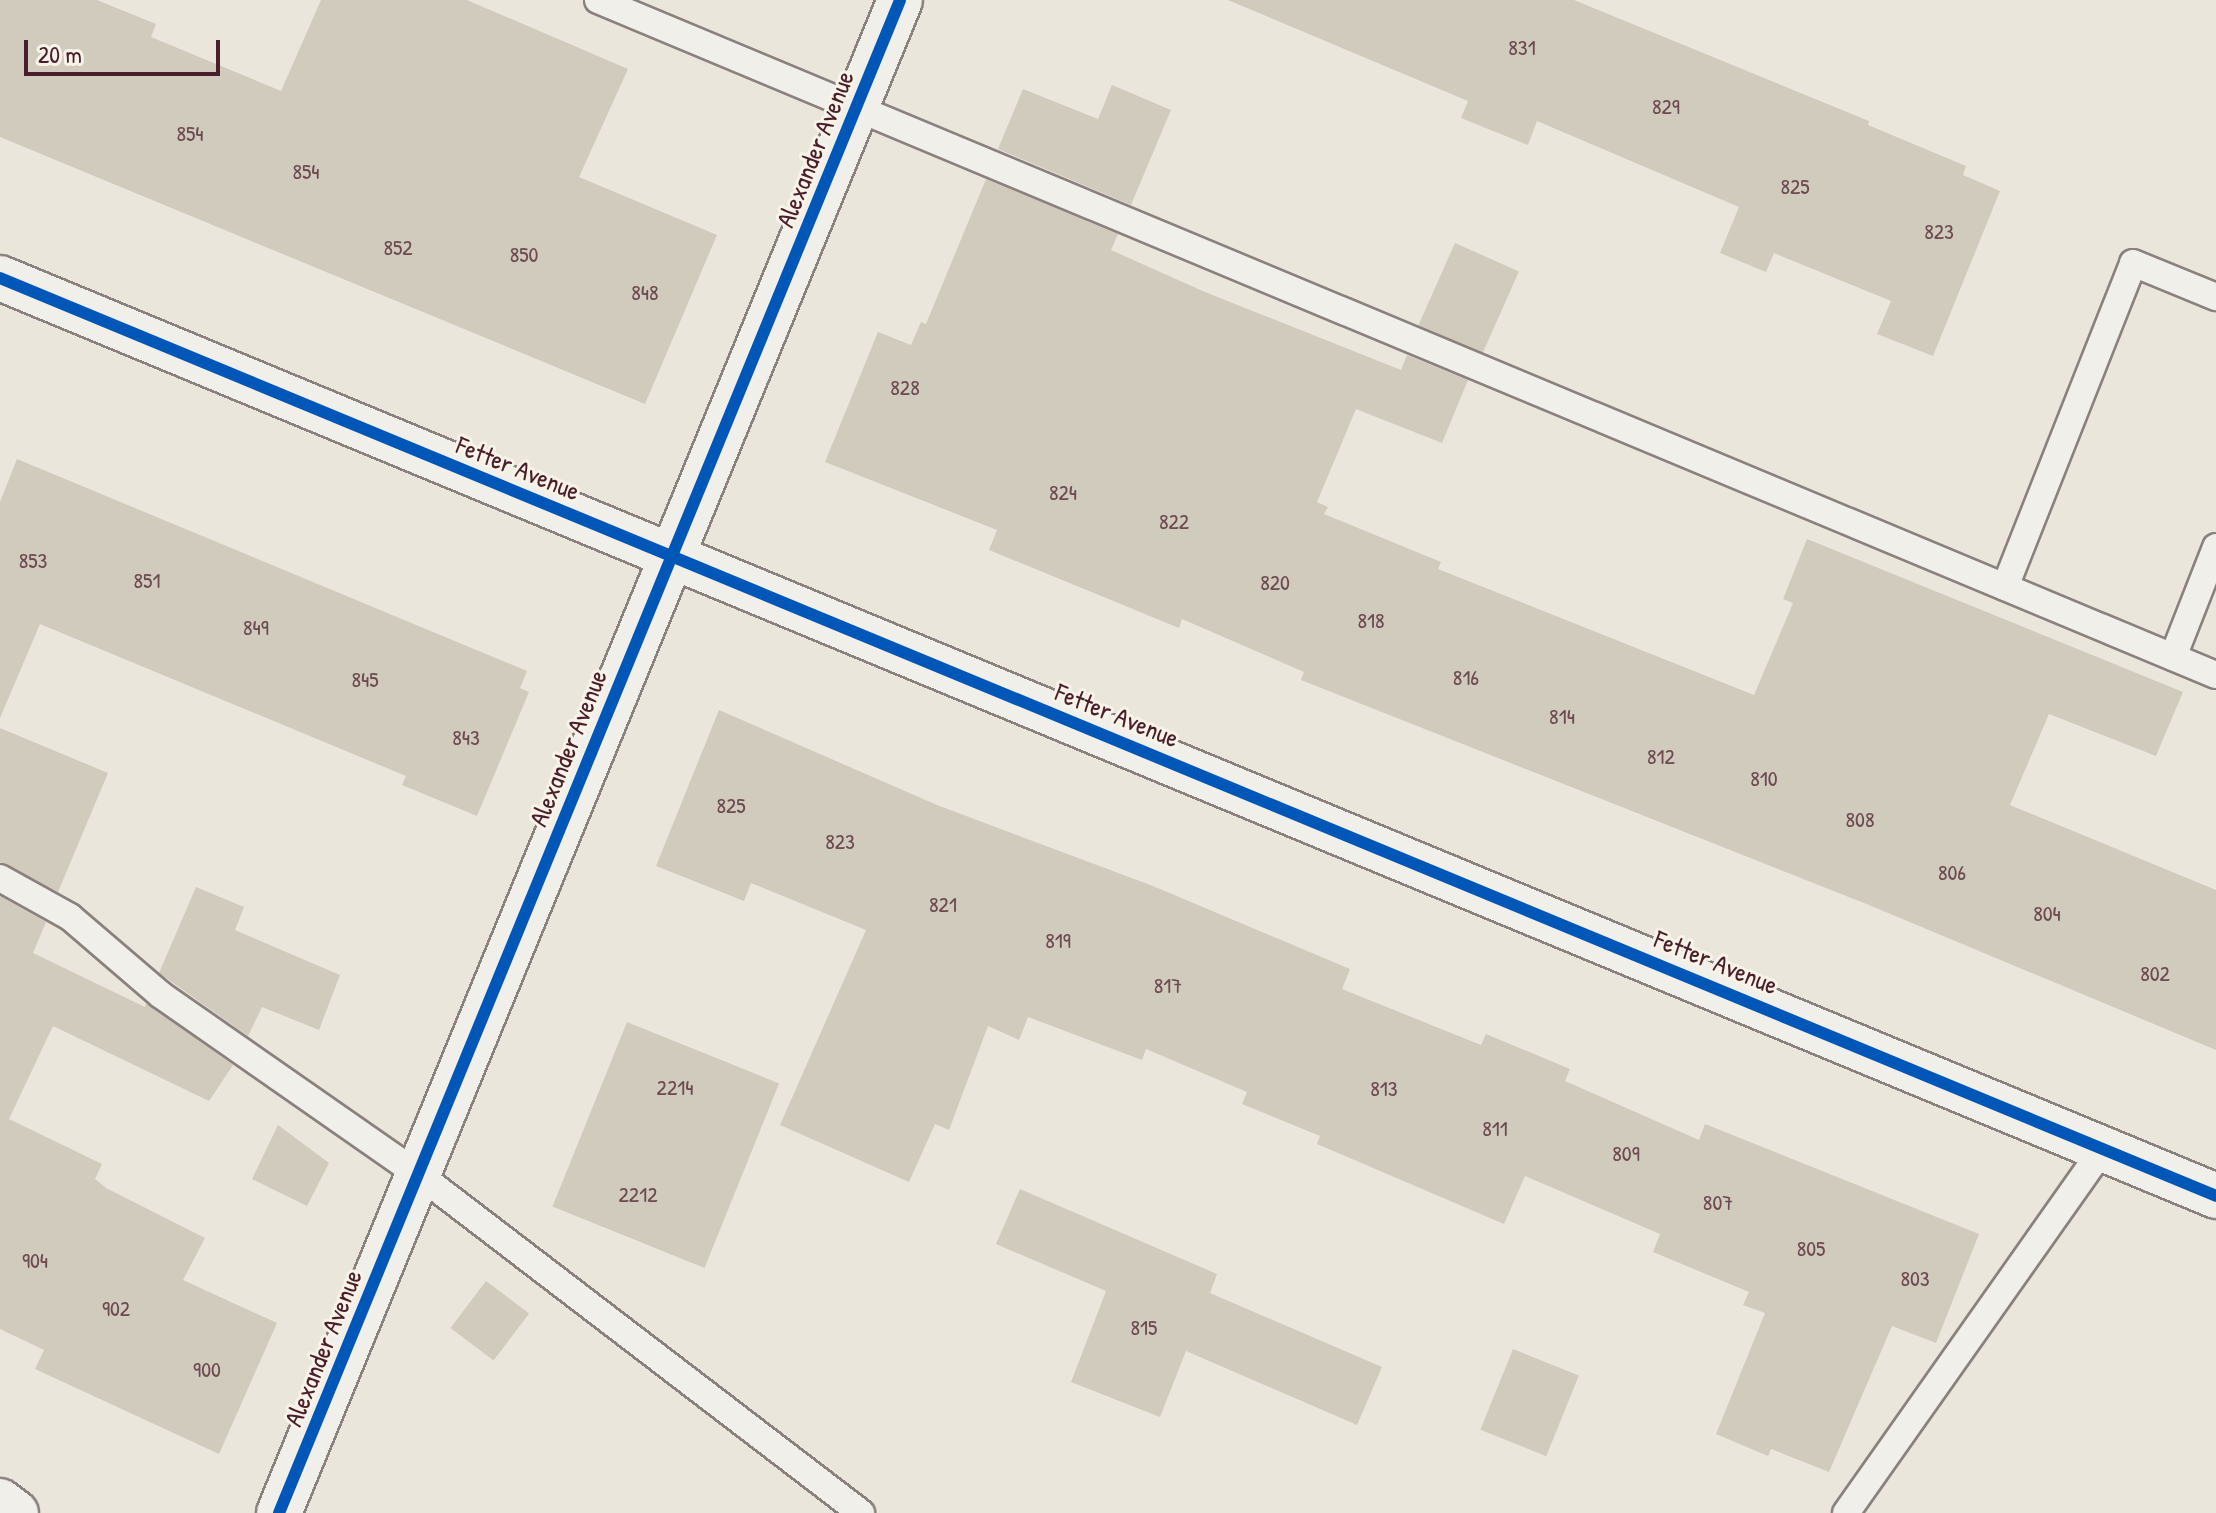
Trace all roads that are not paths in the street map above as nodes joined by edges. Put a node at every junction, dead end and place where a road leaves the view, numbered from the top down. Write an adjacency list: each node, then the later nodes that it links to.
1 (598, 0): 3 (lane)
2 (900, 0): 3 (street, Alexander Avenue)
3 (856, 106): 7 (street, Alexander Avenue); 8 (lane)
4 (0, 278): 7 (street, Fetter Avenue)
5 (2216, 297): 8 (lane)
6 (2216, 547): 9 (lane)
7 (671, 555): 12 (street, Fetter Avenue); 13 (street, Alexander Avenue)
8 (2005, 587): 9 (lane)
9 (2173, 657): 10 (lane)
10 (2216, 675)
11 (0, 878): 13 (lane)
12 (2105, 1146): 14 (street, Fetter Avenue); 19 (lane)
13 (418, 1174): 17 (street, Alexander Avenue); 18 (lane)
14 (2216, 1196)
15 (0, 1501): 16 (street)
16 (16, 1513)
17 (279, 1513)
18 (861, 1513)
19 (1846, 1513)

